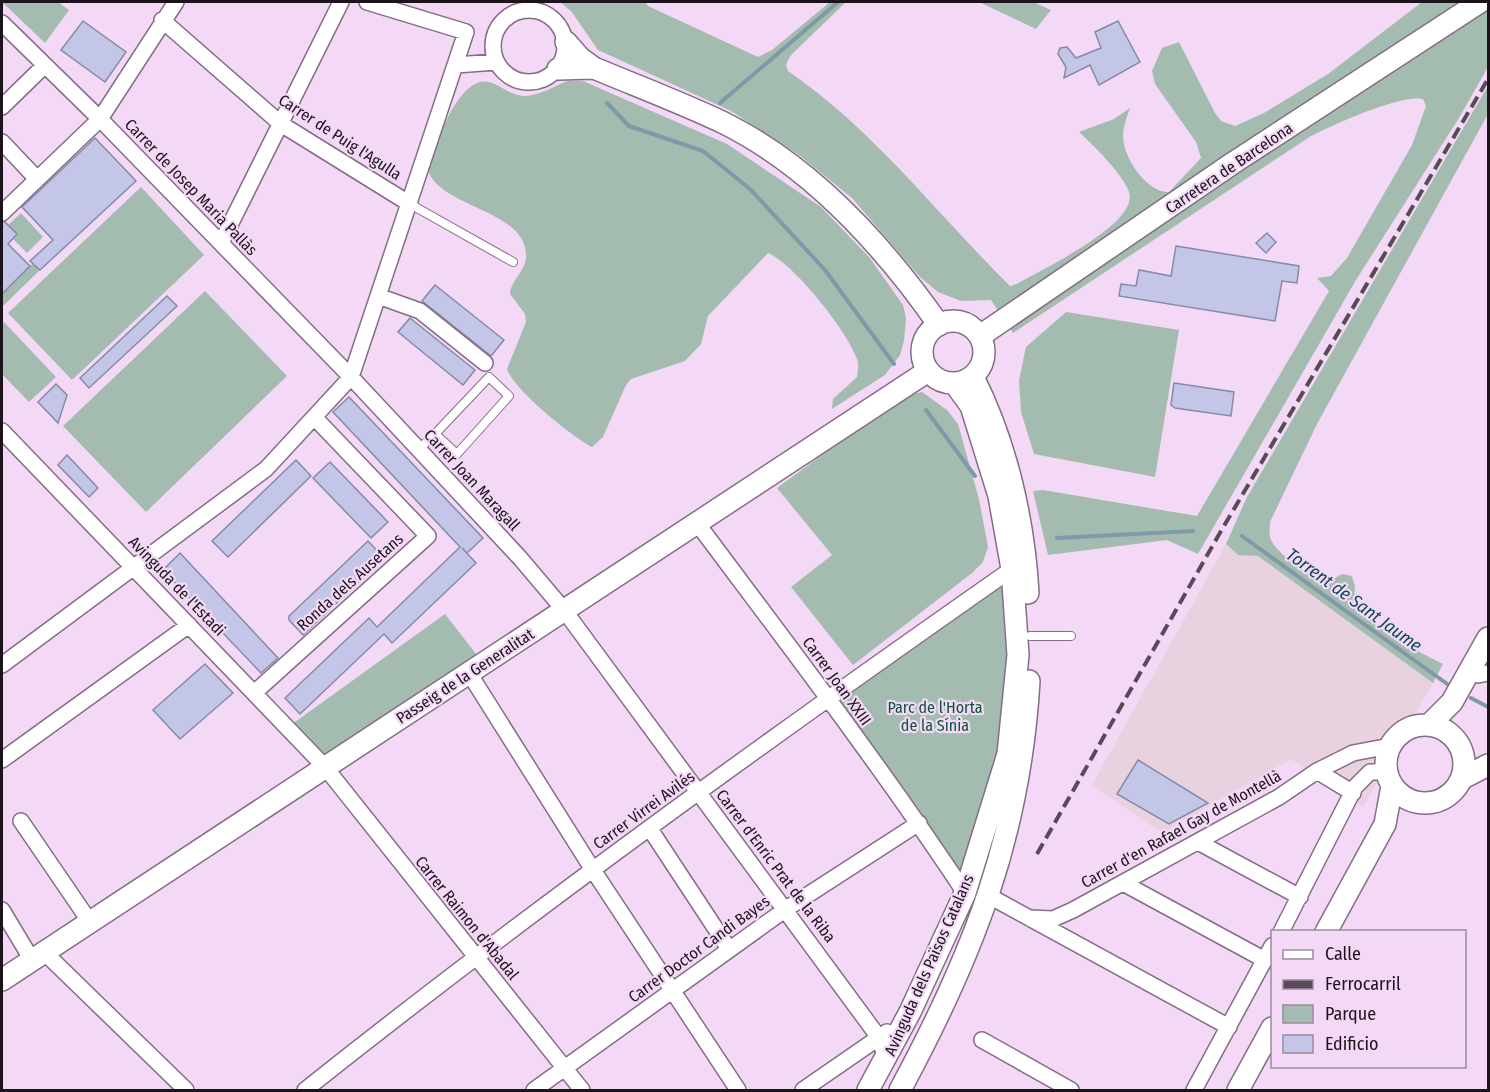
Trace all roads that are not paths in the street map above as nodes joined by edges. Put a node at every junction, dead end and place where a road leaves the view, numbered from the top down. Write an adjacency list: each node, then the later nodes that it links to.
1 (176, 2): 8 (street)
2 (340, 2): 18 (street)
3 (368, 2): 13 (street)
4 (512, 2): 7 (street)
5 (1480, 2): 27 (street, Carretera de Barcelona)
6 (530, 5): 7 (street); 10 (street)
7 (504, 19): 11 (street)
8 (162, 20): 17 (street); 18 (street, Carrer de Puig l'Agulla)
9 (2, 24): 12 (street, Carrer de Josep Maria Pallàs)
10 (566, 42): 14 (street); 15 (street)
11 (496, 62): 13 (street); 15 (street)
12 (45, 65): 16 (street); 17 (street, Carrer de Josep Maria Pallàs)
13 (456, 65): 21 (street)
14 (594, 68): 15 (street); 26 (street)
15 (558, 69)
16 (2, 107)
17 (100, 119): 20 (street); 23 (street, Carrer de Josep Maria Pallàs)
18 (281, 124): 21 (street, Carrer de Puig l'Agulla); 23 (street)
19 (2, 142): 20 (street)
20 (37, 179): 22 (street)
21 (410, 204): 24 (lane, Carrer de Puig l'Agulla); 25 (street)
22 (2, 213)
23 (221, 243): 30 (street, Carrer de Josep Maria Pallàs)
24 (513, 262)
25 (378, 296): 28 (street); 30 (street)
26 (939, 324): 27 (street); 29 (street)
27 (980, 336): 31 (street)
28 (485, 363)
29 (928, 371): 31 (street); 36 (street, Passeig de la Generalitat)
30 (351, 378): 32 (street); 35 (street, Carrer Joan Maragall)
31 (964, 380): 38 (street, Avinguda dels Països Catalans); 41 (street, Avinguda dels Països Catalans)
32 (314, 417): 37 (street); 48 (street, Ronda dels Ausetans)
33 (2, 431): 37 (street, Avinguda de l'Estadi)
34 (435, 434): 34 (lane); 35 (lane)
35 (419, 449): 39 (street, Carrer Joan Maragall)
36 (697, 523): 39 (street, Passeig de la Generalitat); 49 (street, Carrer Joan XXIII)
37 (134, 567): 40 (street, Avinguda de l'Estadi); 45 (street)
38 (1012, 569): 49 (street, Carrer Virrei Avilés); 71 (street, Avinguda dels Països Catalans)
39 (564, 610): 47 (street, Passeig de la Generalitat); 61 (street, Carrer d'Enric Prat de la Riba)
40 (189, 625): 48 (street, Avinguda de l'Estadi); 55 (street)
41 (1030, 636): 42 (lane); 72 (street, Avinguda dels Països Catalans)
42 (1071, 636)
43 (1488, 638): 46 (street)
44 (2, 645): 45 (street)
45 (7, 661)
46 (1480, 671): 50 (street)
47 (469, 673): 57 (street, Passeig de la Generalitat); 69 (street)
48 (254, 693): 57 (street, Avinguda de l'Estadi)
49 (828, 698): 61 (street, Carrer Virrei Avilés); 65 (street, Carrer Joan XXIII)
50 (1452, 702): 51 (street); 53 (street)
51 (1429, 725): 52 (street); 53 (street)
52 (1390, 746): 58 (street, Carrer d'en Rafael Gay de Montellà); 60 (street)
53 (1459, 746): 54 (street); 59 (street)
54 (1488, 757)
55 (2, 760)
56 (1488, 765): 59 (street)
57 (325, 767): 77 (street, Passeig de la Generalitat); 83 (street, Carrer Raimon d'Abadal)
58 (1317, 771): 62 (street); 68 (street, Carrer d'en Rafael Gay de Montellà)
59 (1462, 778): 63 (street)
60 (1389, 779): 62 (street); 63 (street); 66 (street)
61 (699, 793): 67 (street, Carrer Virrei Avilés); 74 (street, Carrer d'Enric Prat de la Riba)
62 (1353, 793): 73 (street)
63 (1417, 803): 66 (street)
64 (21, 821): 77 (street)
65 (919, 823): 71 (street, Carrer Joan XXIII); 74 (street, Carrer Doctor Candi Bayes)
66 (1385, 824): 79 (street)
67 (650, 829): 69 (street, Carrer Virrei Avilés); 81 (street)
68 (1198, 842): 70 (street, Carrer d'en Rafael Gay de Montellà); 73 (street)
69 (593, 870): 83 (street, Carrer Virrei Avilés); 86 (street)
70 (1123, 883): 76 (street, Carrer d'en Rafael Gay de Montellà); 84 (street)
71 (965, 893): 87 (street, Avinguda dels Països Catalans)
72 (989, 896): 76 (street); 101 (street, Avinguda dels Països Catalans)
73 (1300, 897): 78 (street)
74 (786, 909): 81 (street, Carrer Doctor Candi Bayes); 90 (street, Carrer d'Enric Prat de la Riba)
75 (2, 910): 82 (street)
76 (1029, 918): 88 (street)
77 (90, 922): 82 (street, Passeig de la Generalitat)
78 (1282, 930)
79 (1327, 930)
80 (1271, 948): 84 (street)
81 (729, 950): 86 (street, Carrer Doctor Candi Bayes)
82 (38, 956): 85 (street, Passeig de la Generalitat); 94 (street)
83 (475, 957): 93 (street, Carrer Raimon d'Abadal); 95 (street, Carrer Virrei Avilés)
84 (1265, 960): 88 (street)
85 (2, 980)
86 (673, 989): 93 (street, Carrer Doctor Candi Bayes); 98 (street)
87 (910, 1012): 90 (street); 92 (street, Avinguda dels Països Catalans)
88 (1229, 1027): 103 (street)
89 (1271, 1030): 104 (street)
90 (880, 1039): 92 (street, Carrer d'Enric Prat de la Riba); 99 (street)
91 (982, 1040): 102 (street)
92 (886, 1061): 100 (street, Avinguda dels Països Catalans)
93 (566, 1068): 96 (street, Carrer Doctor Candi Bayes); 97 (street, Carrer Raimon d'Abadal)
94 (186, 1090)
95 (305, 1090)
96 (534, 1090)
97 (582, 1090)
98 (738, 1090)
99 (803, 1090)
100 (868, 1090)
101 (900, 1090)
102 (1071, 1090)
103 (1194, 1090)
104 (1238, 1090)

